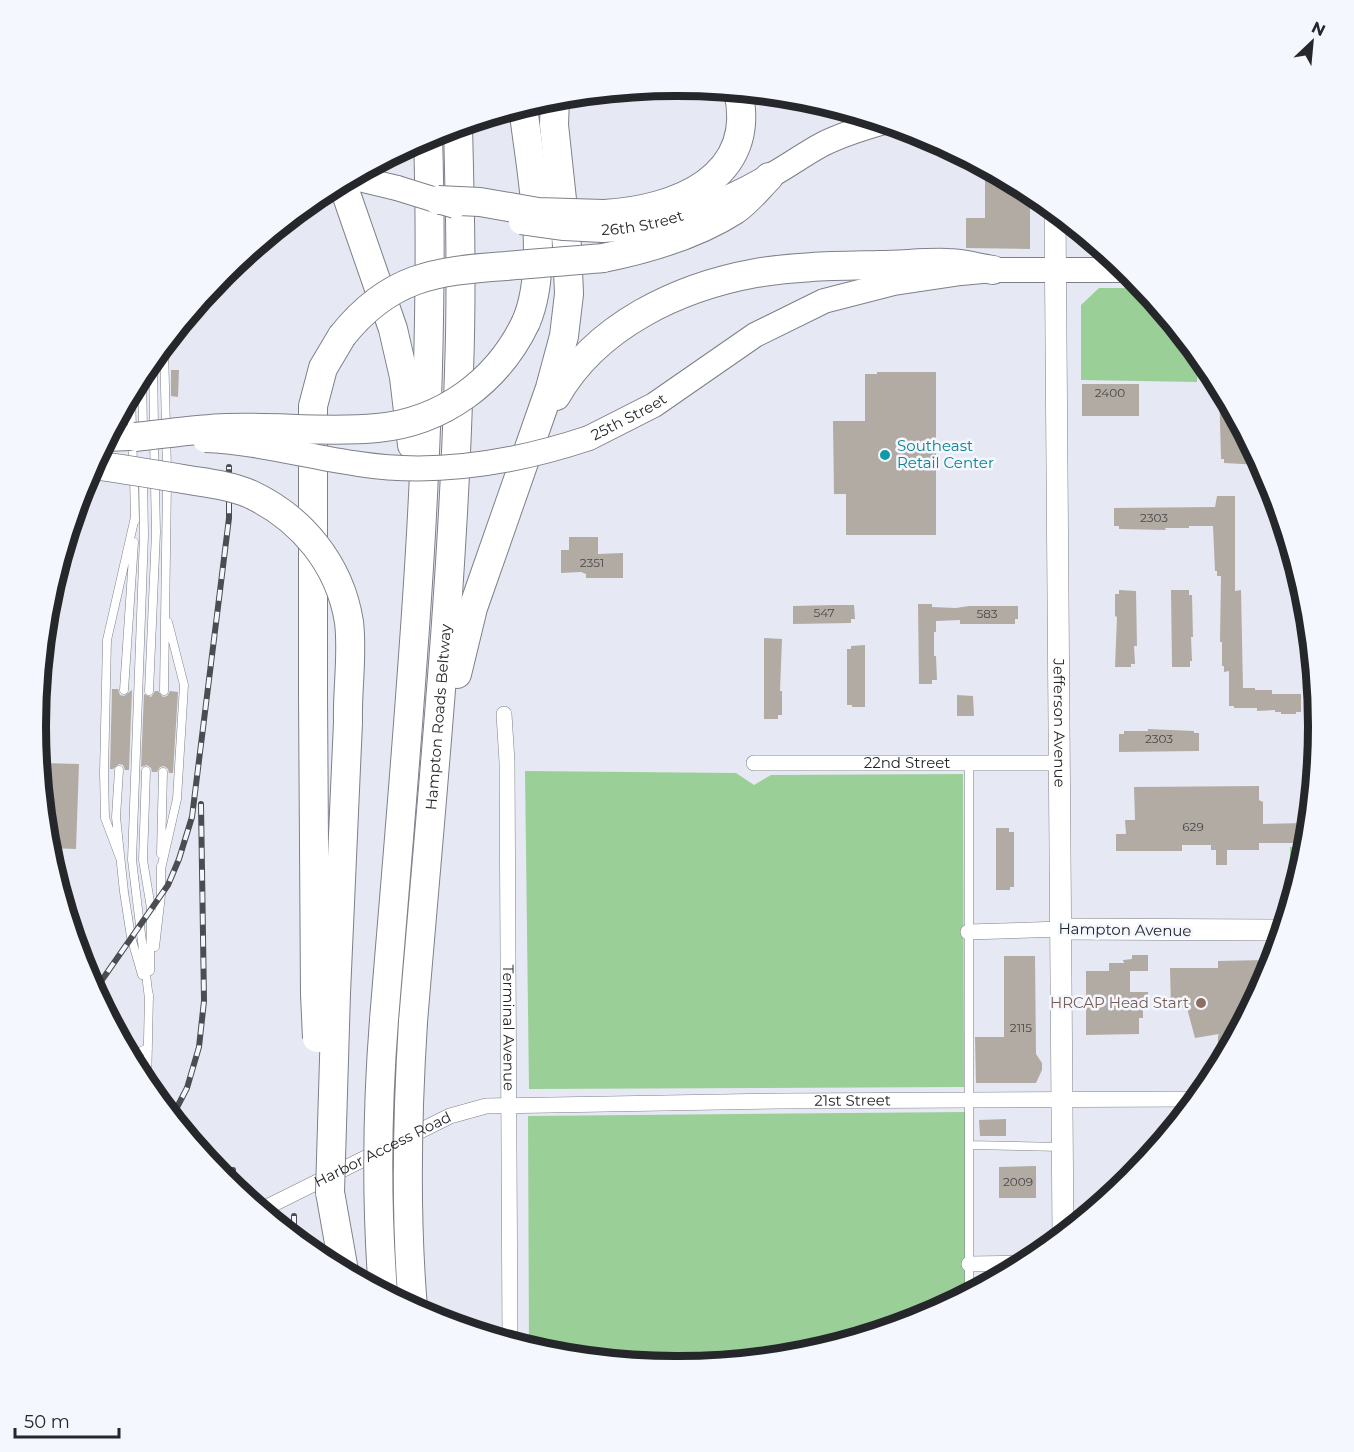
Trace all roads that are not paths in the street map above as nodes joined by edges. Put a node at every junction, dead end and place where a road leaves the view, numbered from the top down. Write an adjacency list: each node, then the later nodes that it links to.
1 (739, 99): 12 (highway)
2 (555, 108): 20 (highway)
3 (524, 115): 22 (highway, bridge)
4 (870, 126): 7 (main road)
5 (458, 135): 38 (highway, Hampton Roads Beltway)
6 (428, 147): 26 (highway, Hampton Roads Beltway)
7 (769, 177): 12 (highway)
8 (362, 180): 10 (main road, bridge)
9 (345, 191): 26 (highway)
10 (438, 201): 12 (highway, bridge)
11 (1055, 222): 14 (main road, Jefferson Avenue)
12 (603, 234): 44 (highway, bridge)
13 (993, 270): 14 (main road, 25th Street); 20 (highway); 22 (main road, 25th Street, bridge)
14 (1056, 270): 15 (main road, 25th Street); 34 (main road, Jefferson Avenue)
15 (1112, 270)
16 (164, 360): 27 (lane)
17 (153, 376): 29 (lane)
18 (141, 395): 22 (lane)
19 (132, 410): 25 (lane)
20 (535, 432): 38 (highway)
21 (116, 439): 22 (main road, 25th Street, bridge)
22 (139, 440)
23 (143, 466): 45 (lane)
24 (103, 467): 44 (highway, bridge)
25 (135, 517): 28 (lane); 39 (lane)
26 (418, 600): 60 (highway, Hampton Roads Beltway, bridge)
27 (165, 612): 30 (lane); 40 (lane)
28 (124, 690)
29 (149, 691)
30 (164, 691)
31 (504, 714): 52 (street, Terminal Avenue)
32 (969, 762): 33 (street, 22nd Street); 34 (street, 22nd Street); 43 (lane)
33 (754, 763)
34 (1059, 764): 41 (main road, Jefferson Avenue)
35 (119, 770): 39 (lane)
36 (146, 771): 45 (lane)
37 (163, 772): 40 (lane)
38 (428, 850): 62 (highway, Hampton Roads Beltway, bridge)
39 (120, 858): 45 (lane)
40 (161, 868): 45 (lane)
41 (1061, 929): 42 (main road, Hampton Avenue); 43 (street, Hampton Avenue); 49 (main road, Jefferson Avenue)
42 (1274, 930)
43 (968, 932): 51 (lane)
44 (326, 993): 57 (highway, bridge)
45 (149, 999): 46 (lane)
46 (148, 1048): 47 (lane); 48 (lane)
47 (138, 1052)
48 (147, 1067)
49 (1062, 1099): 50 (street, 21st Street); 51 (street, 21st Street); 54 (main road, Jefferson Avenue)
50 (1185, 1099)
51 (968, 1100): 52 (street, 21st Street); 53 (lane)
52 (509, 1104): 55 (street, Harbor Access Road); 63 (street, Terminal Avenue)
53 (969, 1145): 54 (lane); 59 (lane)
54 (1062, 1147): 56 (main road, Jefferson Avenue)
55 (269, 1206)
56 (1063, 1224)
57 (342, 1259)
58 (1006, 1263): 59 (street)
59 (969, 1264): 61 (lane)
60 (383, 1283)
61 (969, 1284)
62 (412, 1298)
63 (510, 1334)

